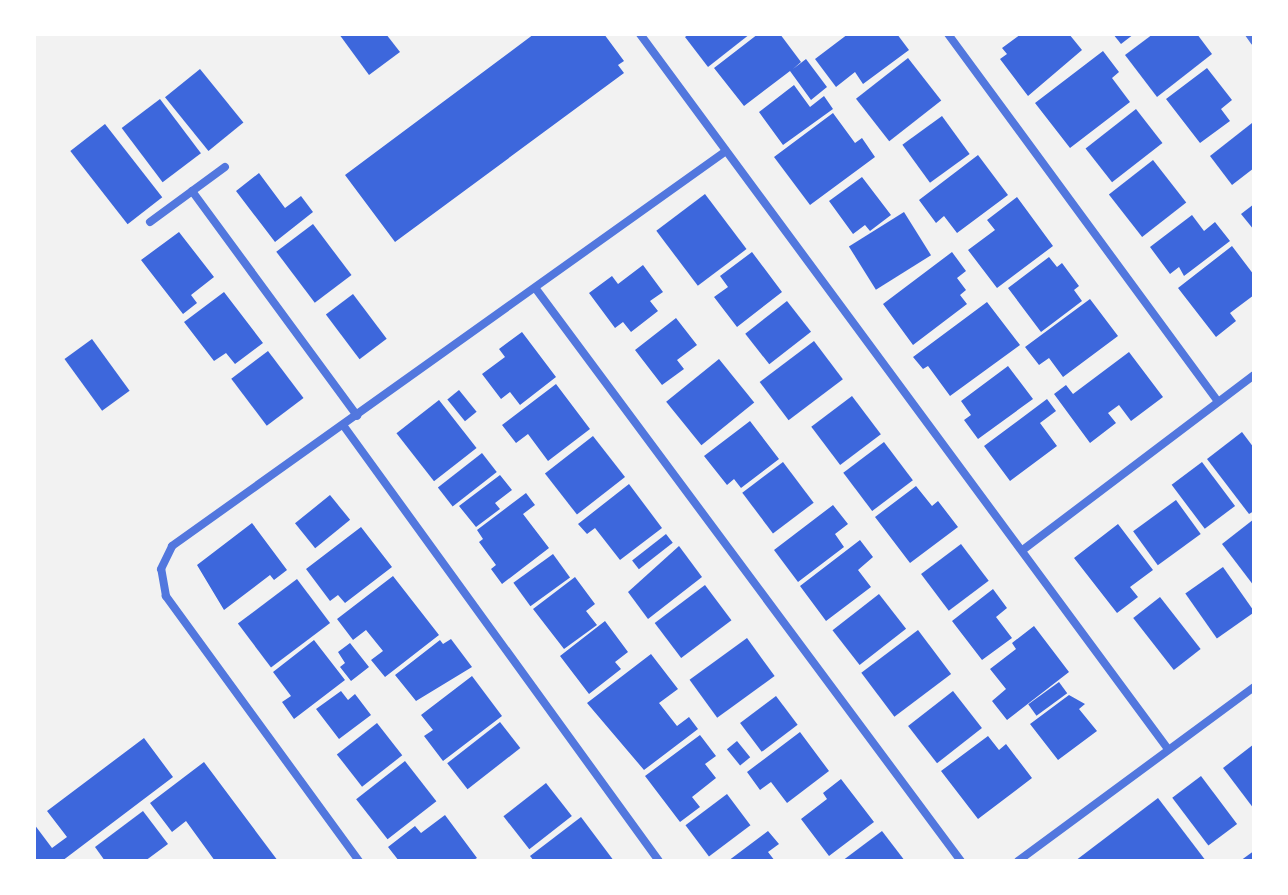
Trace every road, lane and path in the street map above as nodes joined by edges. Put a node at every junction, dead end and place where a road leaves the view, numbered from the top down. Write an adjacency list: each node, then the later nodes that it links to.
1 (640, 34): 5 (street)
2 (948, 34): 11 (street)
3 (1249, 34): 4 (street)
4 (1254, 41)
5 (726, 151): 9 (street); 14 (street)
6 (225, 167): 7 (street)
7 (192, 191): 8 (street); 12 (street)
8 (150, 222)
9 (536, 289): 12 (street); 19 (street)
10 (1254, 375): 11 (street)
11 (1218, 402): 14 (street)
12 (357, 416): 13 (street)
13 (343, 425): 17 (street); 18 (street)
14 (1024, 549): 16 (street)
15 (1254, 687): 16 (street)
16 (1168, 749): 20 (street)
17 (359, 861)
18 (659, 861)
19 (961, 861)
20 (1018, 861)

